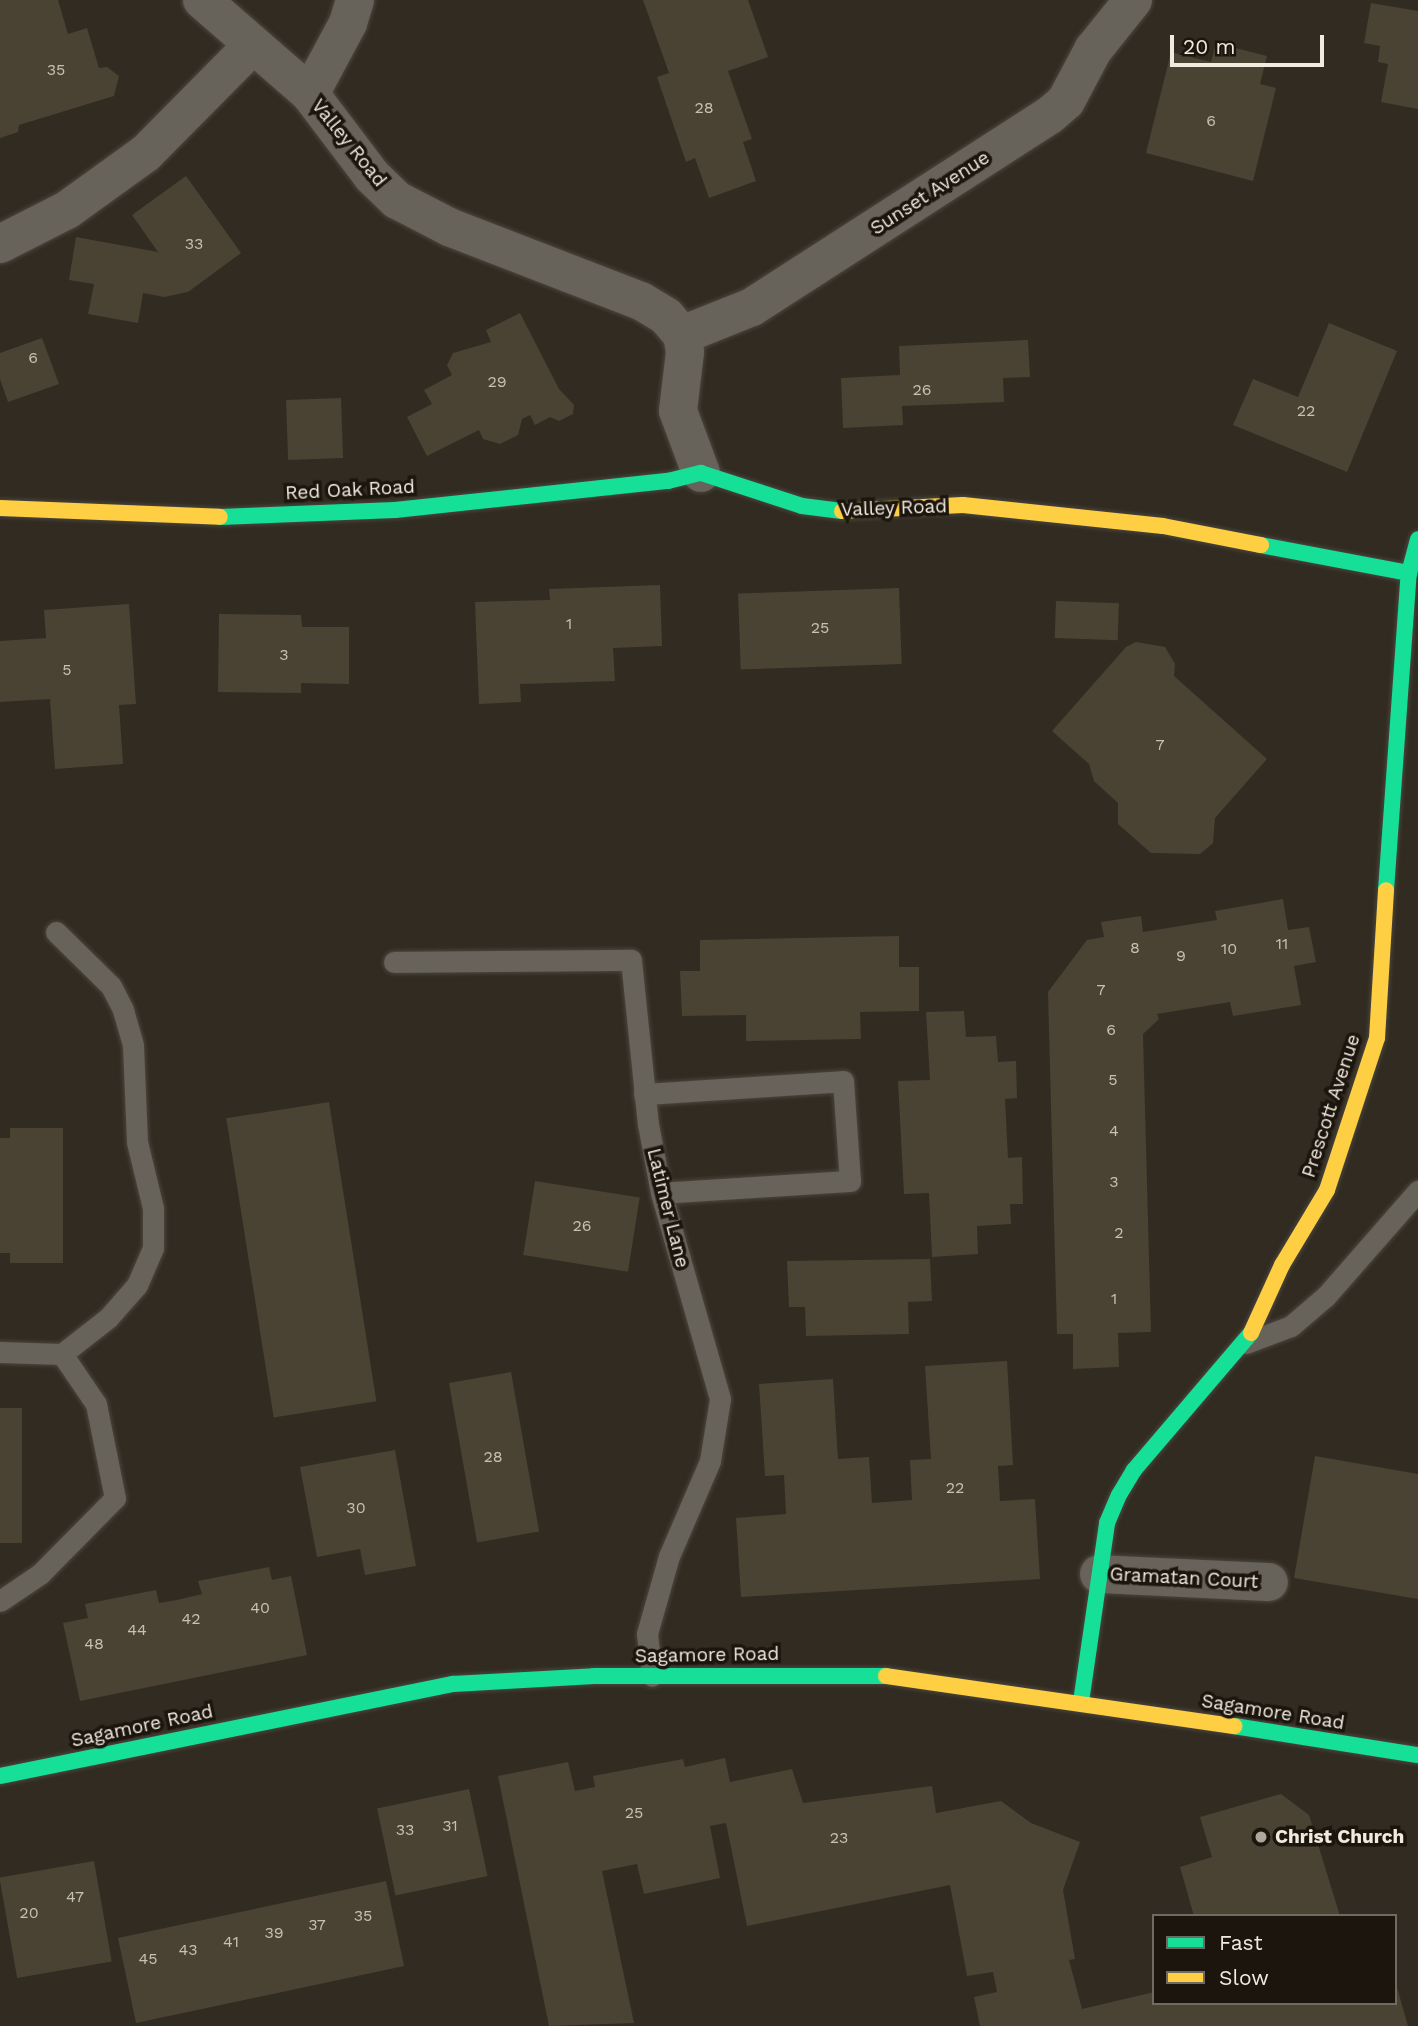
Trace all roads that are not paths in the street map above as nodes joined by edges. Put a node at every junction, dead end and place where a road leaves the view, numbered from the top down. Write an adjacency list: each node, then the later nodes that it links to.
1 (202, 0): 4 (street, Valley Road)
2 (355, 0): 5 (street)
3 (1133, 0): 7 (street, Sunset Avenue)
4 (252, 46): 5 (street, Valley Road); 6 (street)
5 (310, 94): 7 (street, Valley Road)
6 (0, 244)
7 (682, 335): 8 (street)
8 (701, 473): 9 (street, Red Oak Road); 11 (street, Valley Road)
9 (0, 508)
10 (1418, 539): 11 (street, Prescott Avenue)
11 (1409, 573): 12 (street, Prescott Avenue)
12 (1406, 789): 18 (street, Prescott Avenue)
13 (56, 932): 20 (lane)
14 (394, 962): 15 (lane, Latimer Lane)
15 (645, 1094): 17 (lane, Latimer Lane); 17 (lane)
16 (1418, 1191): 18 (lane)
17 (662, 1192): 24 (lane, Latimer Lane)
18 (1246, 1343): 21 (street, Prescott Avenue)
19 (0, 1352): 20 (lane)
20 (62, 1354): 23 (lane)
21 (1099, 1574): 22 (street, Gramatan Court); 25 (street, Prescott Avenue)
22 (1269, 1582)
23 (0, 1601)
24 (652, 1676): 25 (street, Sagamore Road); 27 (street, Sagamore Road)
25 (1081, 1702): 26 (street, Sagamore Road)
26 (1418, 1755)
27 (0, 1776)

